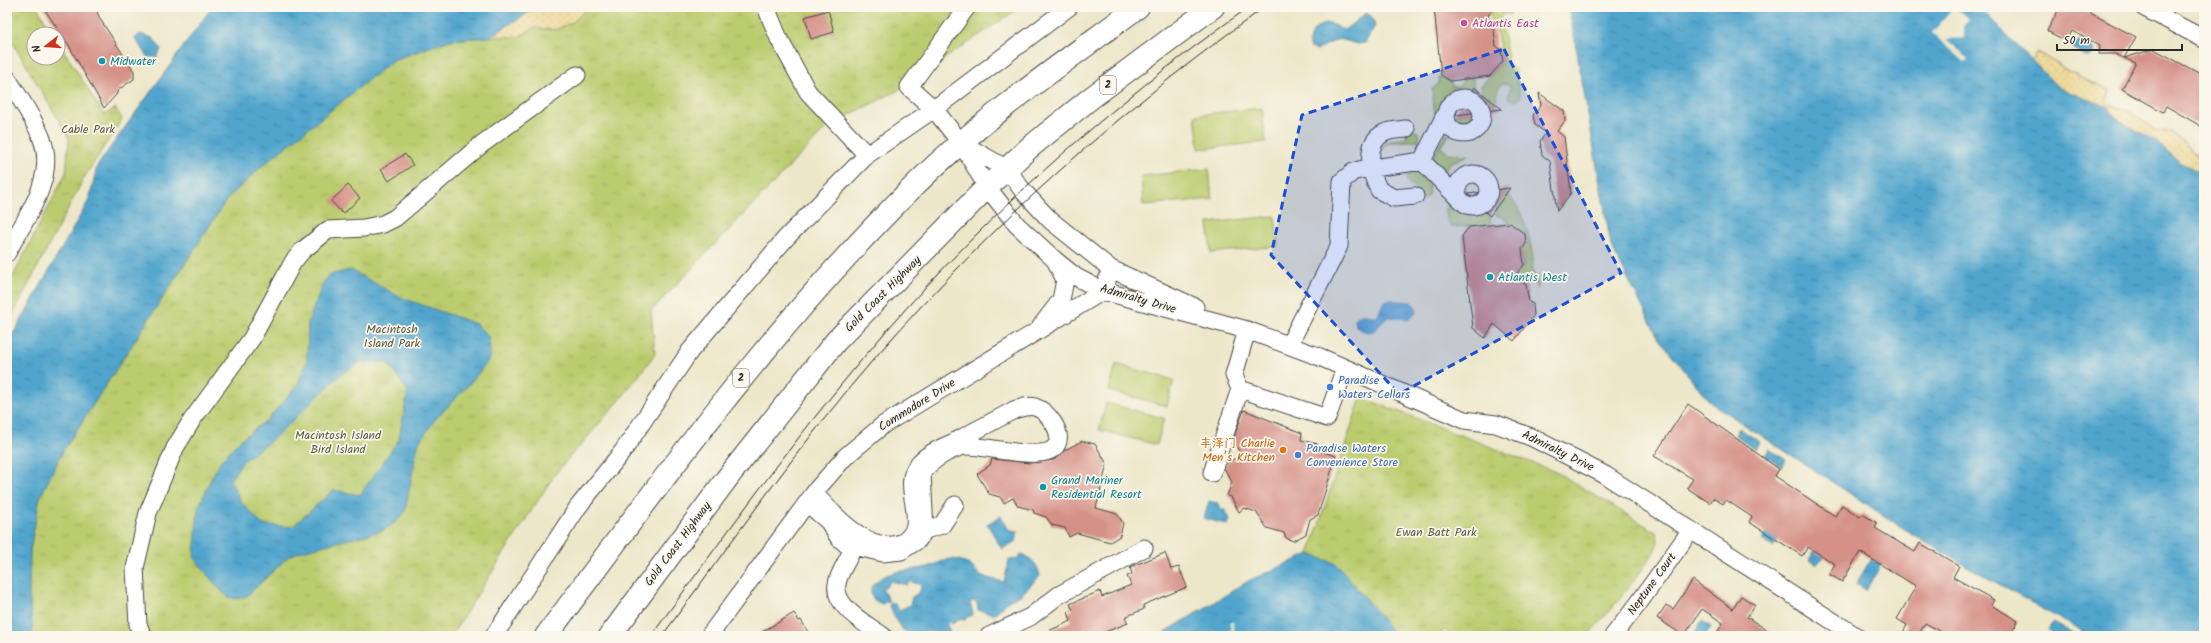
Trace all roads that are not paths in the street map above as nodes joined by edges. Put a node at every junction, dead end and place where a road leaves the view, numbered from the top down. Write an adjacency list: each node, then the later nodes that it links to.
1 (766, 7): 15 (street)
2 (967, 7): 12 (street)
3 (1069, 7): 12 (street)
4 (1138, 7): 14 (highway, 2)
5 (1213, 7): 18 (highway, Gold Coast Highway / 2)
6 (2143, 7): 7 (street)
7 (2166, 13): 8 (street)
8 (2204, 39)
9 (577, 75): 38 (street)
10 (7, 78): 22 (street)
11 (1448, 109): 16 (street)
12 (934, 110): 14 (street); 15 (street)
13 (1406, 129): 17 (street)
14 (961, 142): 18 (street); 19 (street, Admiralty Drive); 40 (highway, 2)
15 (867, 155): 39 (street)
16 (1422, 161): 17 (street); 21 (street)
17 (1371, 168): 20 (street); 28 (street)
18 (1006, 169): 19 (highway, Gold Coast Highway / 2); 24 (street, Admiralty Drive)
19 (987, 187): 23 (street, Admiralty Drive); 41 (highway, Gold Coast Highway / 2)
20 (1414, 196)
21 (1461, 202)
22 (7, 253)
23 (1054, 260): 25 (street, Admiralty Drive); 27 (street)
24 (1111, 269): 25 (street); 26 (street, Admiralty Drive)
25 (1103, 291): 26 (street, Admiralty Drive); 27 (street, Commodore Drive)
26 (1239, 327): 28 (street, Admiralty Drive); 30 (street)
27 (1034, 334): 32 (street, Commodore Drive)
28 (1288, 345): 29 (street, Admiralty Drive)
29 (1345, 368): 30 (street); 35 (street, Admiralty Drive)
30 (1240, 389): 31 (street)
31 (1212, 473)
32 (810, 498): 34 (street); 36 (street); 42 (street, Commodore Drive)
33 (955, 505): 34 (street)
34 (925, 530): 36 (street)
35 (1691, 530): 45 (street, Neptune Court); 46 (street, Admiralty Drive)
36 (853, 547): 43 (street)
37 (1144, 548): 44 (street)
38 (143, 636)
39 (494, 636)
40 (546, 636)
41 (610, 636)
42 (708, 636)
43 (883, 636)
44 (989, 636)
45 (1613, 636)
46 (1856, 636)

